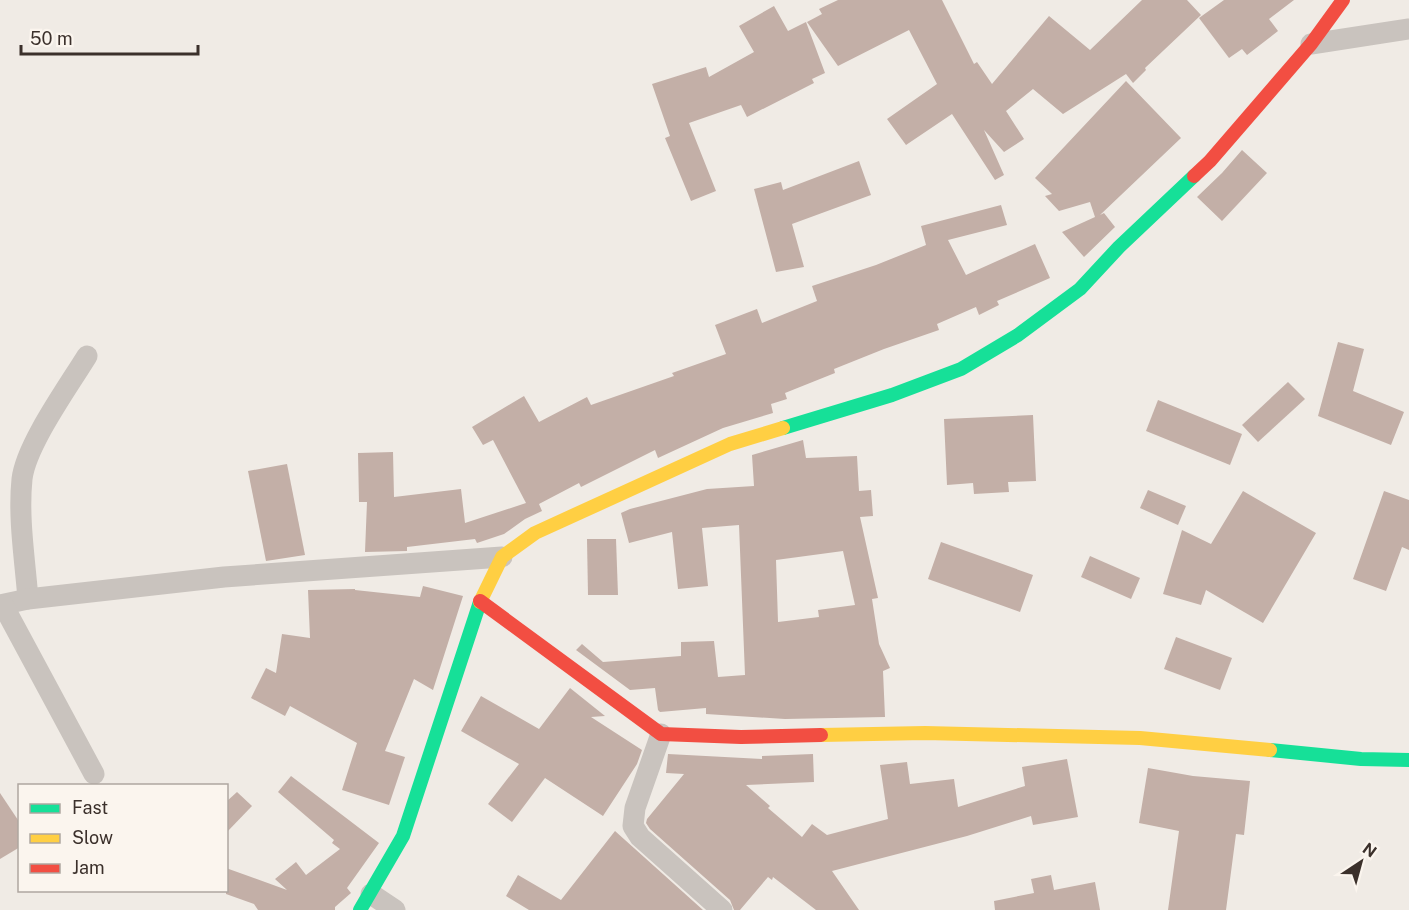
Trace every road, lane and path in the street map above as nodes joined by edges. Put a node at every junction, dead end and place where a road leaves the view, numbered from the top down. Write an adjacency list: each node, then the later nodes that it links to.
1 (1344, 0): 3 (street)
2 (1409, 29): 3 (street)
3 (1311, 45): 5 (street)
4 (87, 356): 6 (street)
5 (502, 557): 6 (street); 7 (street)
6 (28, 599): 8 (street)
7 (480, 601): 9 (street); 12 (street)
8 (1, 605): 11 (street)
9 (661, 734): 10 (street); 14 (street)
10 (1409, 760)
11 (94, 774)
12 (366, 902): 13 (street)
13 (395, 910)
14 (722, 910)

